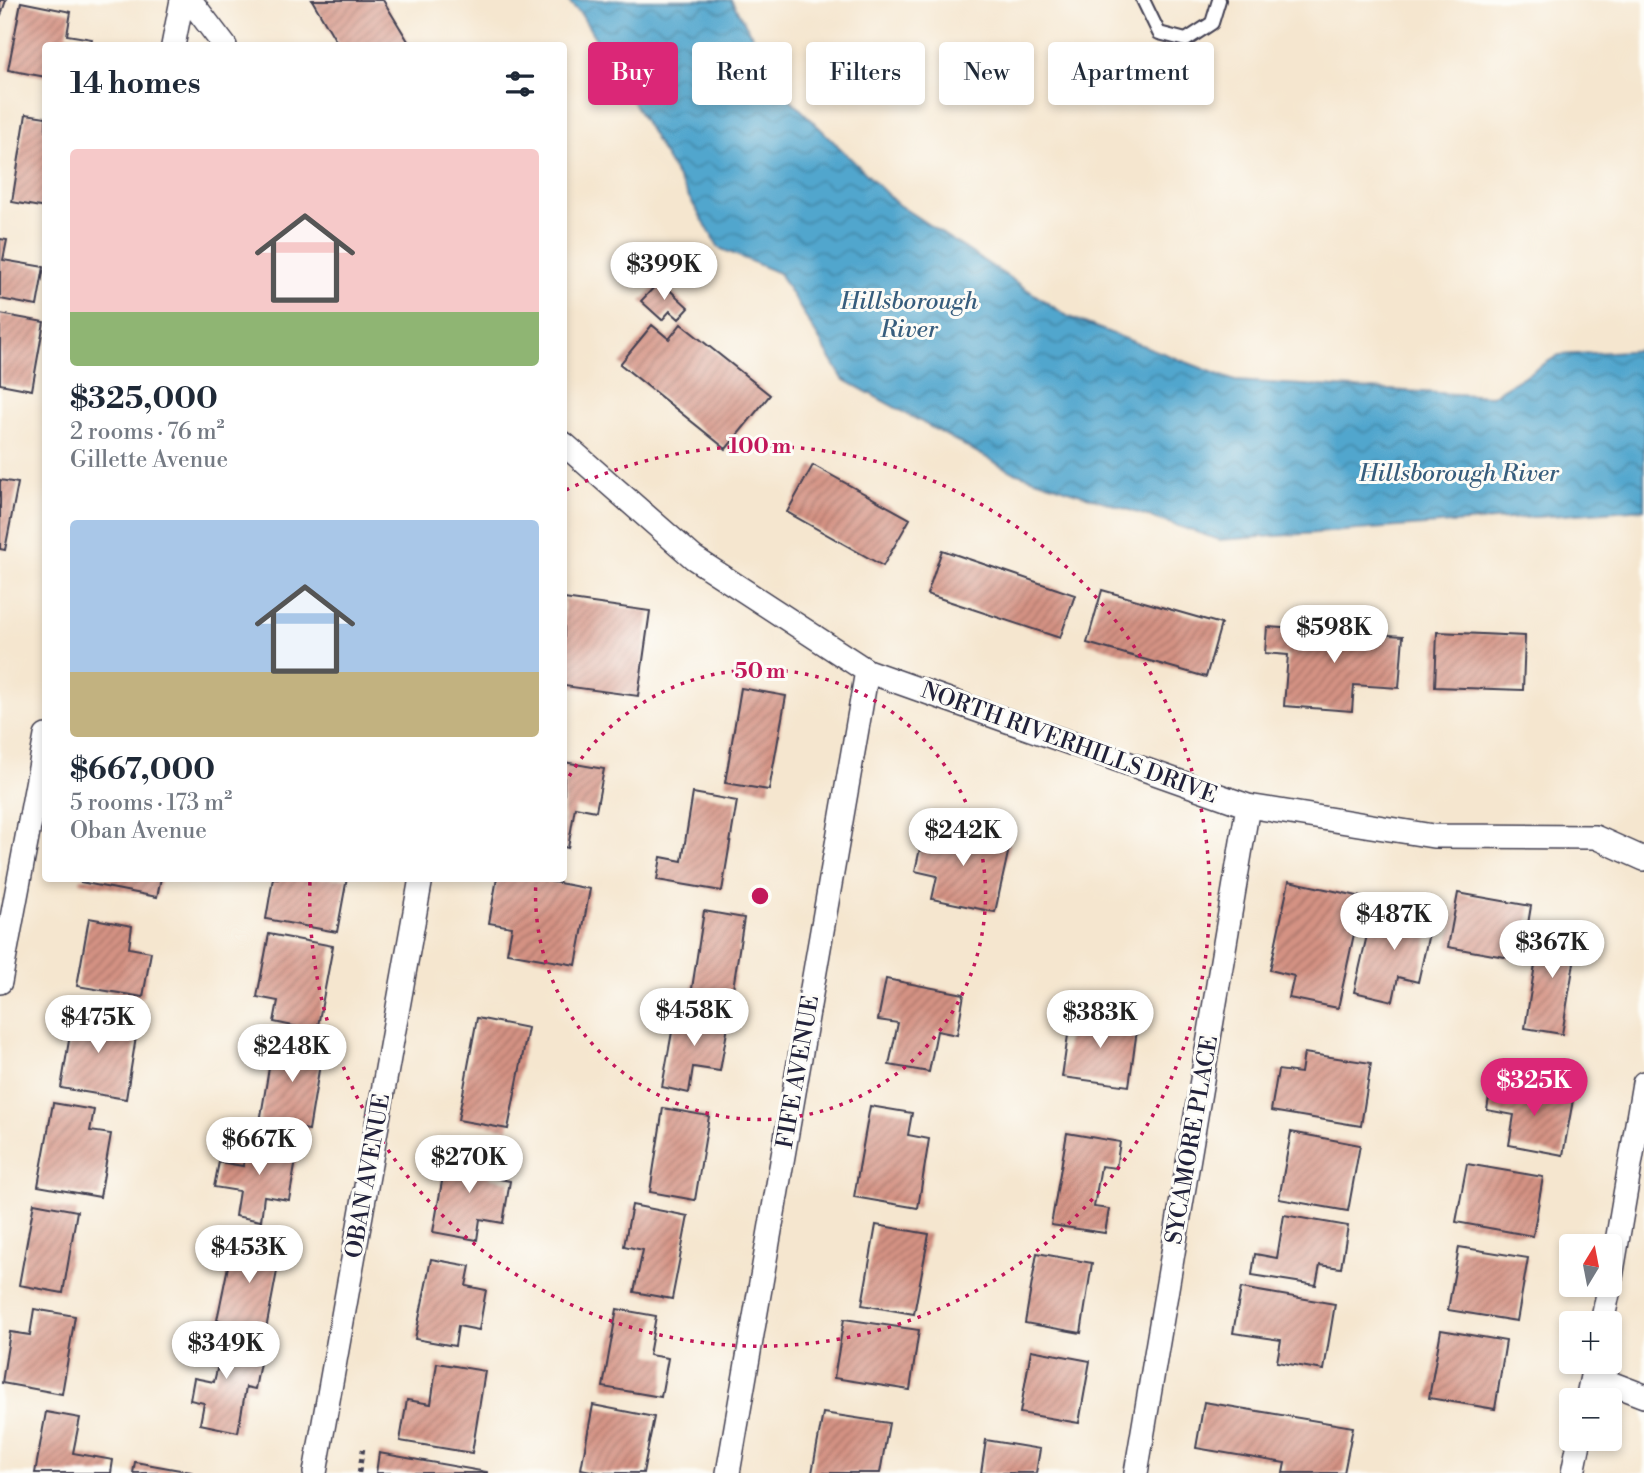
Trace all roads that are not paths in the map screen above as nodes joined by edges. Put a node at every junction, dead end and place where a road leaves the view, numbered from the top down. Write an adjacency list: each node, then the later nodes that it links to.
1 (182, 0): 5 (street)
2 (190, 0): 6 (street)
3 (1143, 0): 4 (lane)
4 (1219, 0)
5 (174, 42)
6 (222, 42)
7 (567, 447): 8 (street, NORTH RIVERHILLS DRIVE)
8 (867, 671): 10 (street, NORTH RIVERHILLS DRIVE); 20 (street, FIFE AVENUE)
9 (42, 757): 13 (street)
10 (1248, 806): 11 (street, NORTH RIVERHILLS DRIVE); 21 (street, SYCAMORE PLACE)
11 (1644, 859)
12 (420, 882): 19 (street, OBAN AVENUE)
13 (0, 982)
14 (1644, 1083): 15 (street)
15 (1618, 1234)
16 (1603, 1374): 17 (street)
17 (1644, 1396)
18 (1577, 1451): 22 (street)
19 (315, 1473)
20 (727, 1473)
21 (1136, 1473)
22 (1573, 1473)

